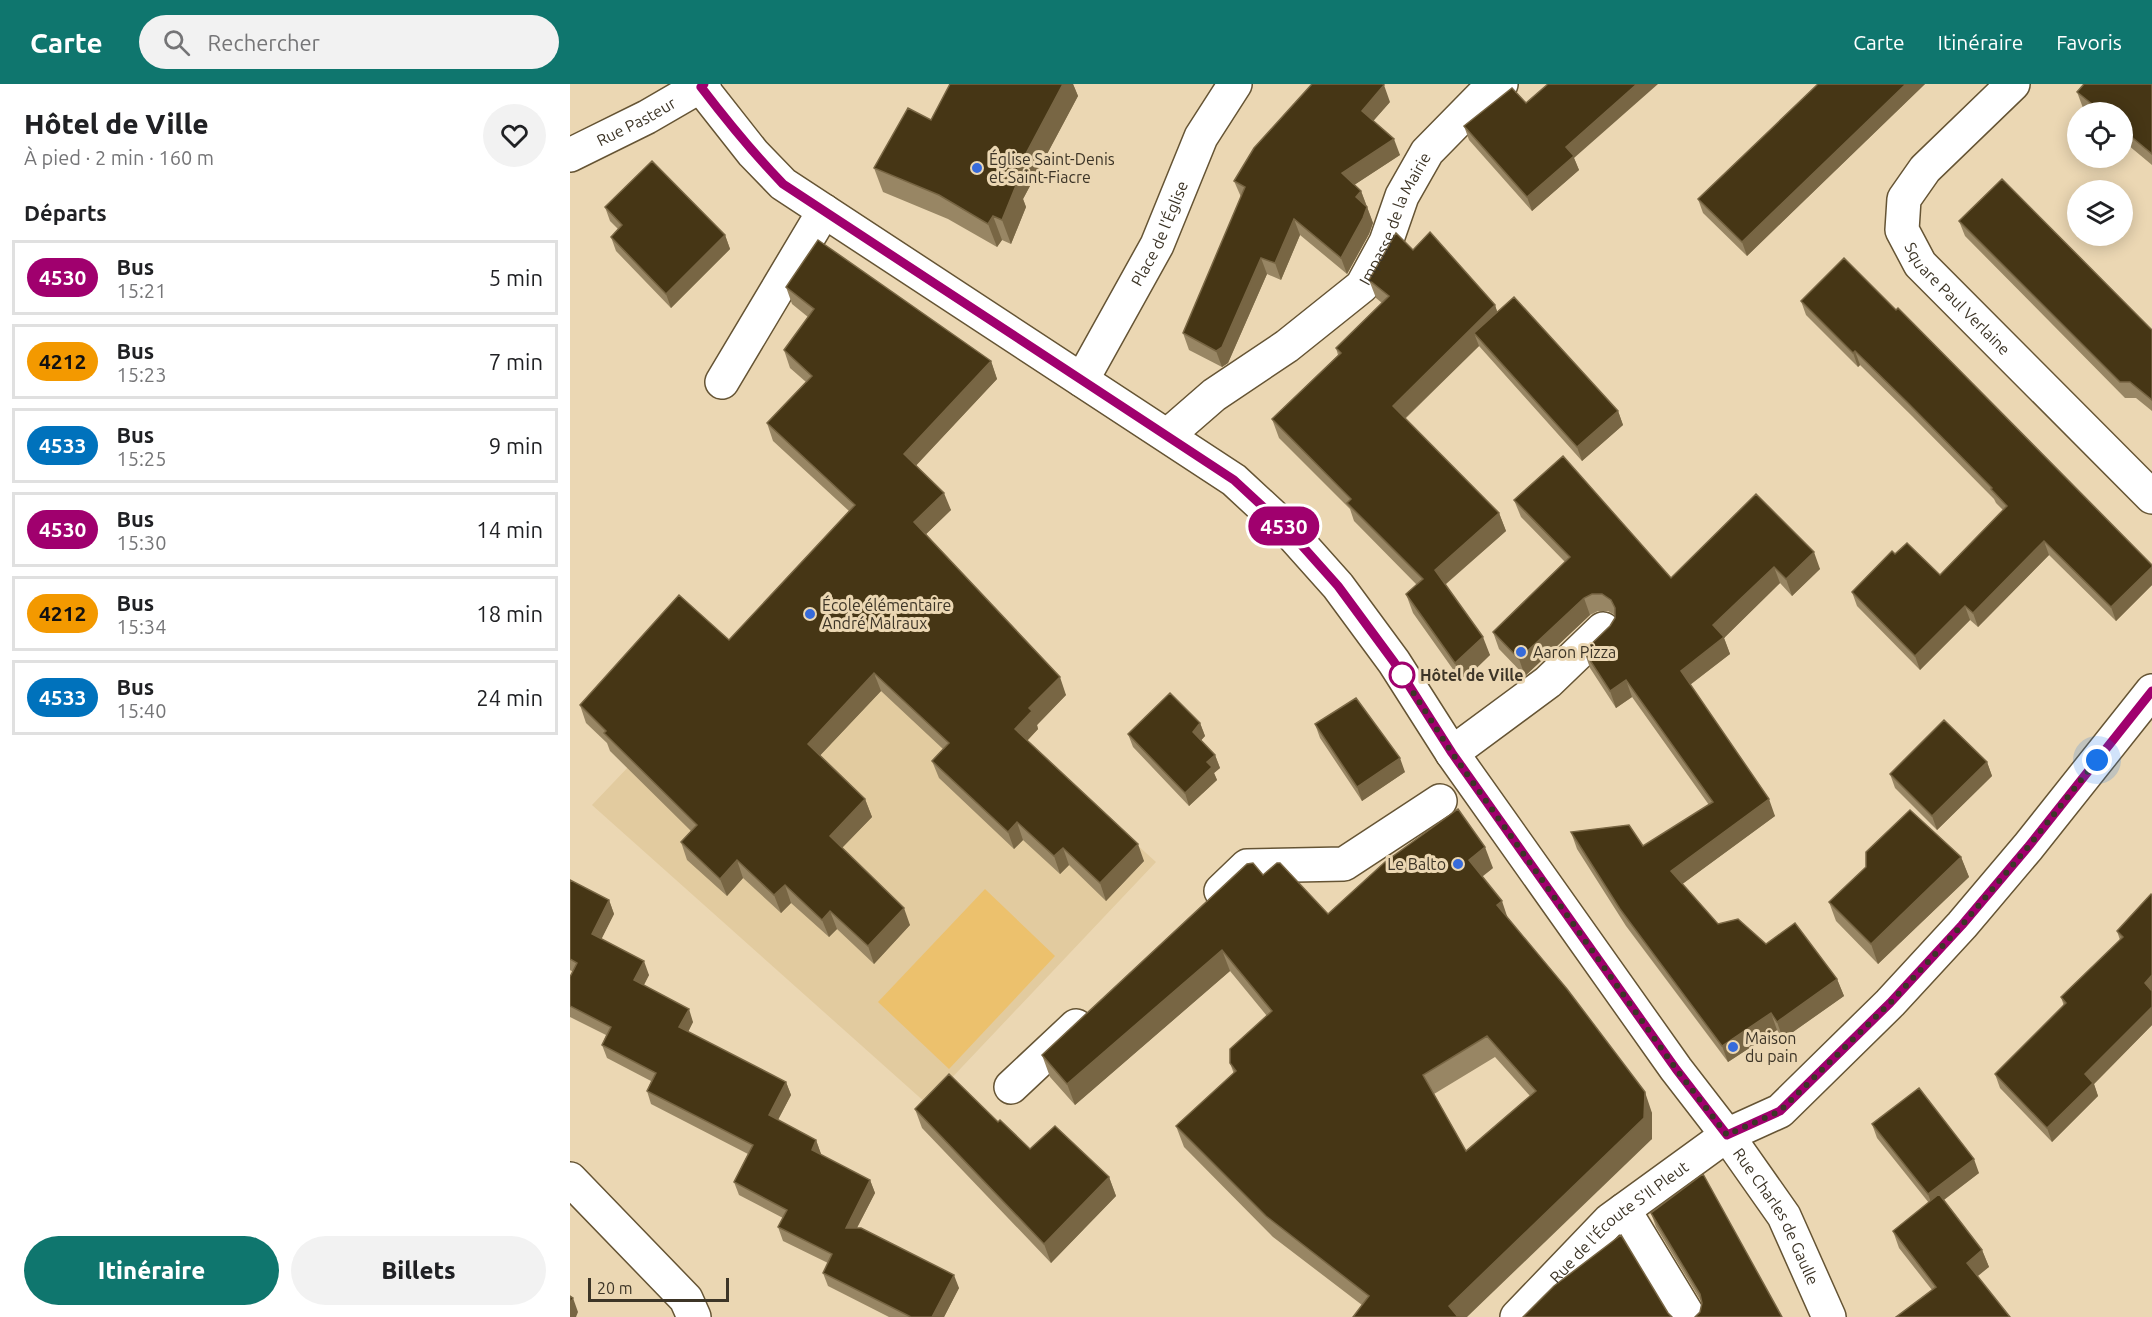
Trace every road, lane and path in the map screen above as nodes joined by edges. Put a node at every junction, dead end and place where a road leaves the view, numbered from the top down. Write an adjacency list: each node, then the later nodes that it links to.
1 (1235, 84): 7 (street, Place de l'Église)
2 (1501, 84): 9 (street, Impasse de la Mairie)
3 (2013, 84): 10 (street, Square Paul Verlaine)
4 (703, 86): 5 (street, Rue Pasteur); 6 (street, Rue Charles de Gaulle)
5 (570, 155)
6 (824, 211): 7 (street, Rue Charles de Gaulle); 8 (street)
7 (1082, 380): 9 (street, Rue Charles de Gaulle)
8 (722, 382)
9 (1168, 435): 13 (street, Rue Charles de Gaulle)
10 (2152, 497)
11 (1603, 629): 13 (street)
12 (2152, 691): 18 (street, Rue de l'Écoute S'Il Pleut)
13 (1452, 753): 18 (street, Rue Charles de Gaulle)
14 (1440, 801): 15 (street)
15 (1203, 907)
16 (1098, 1005): 17 (street)
17 (1011, 1087)
18 (1727, 1135): 20 (street, Rue de l'Écoute S'Il Pleut); 24 (street, Rue Charles de Gaulle)
19 (570, 1179): 21 (street)
20 (1624, 1210): 22 (street, Rue de l'Écoute S'Il Pleut); 23 (street)
21 (694, 1317)
22 (1517, 1317)
23 (1689, 1317)
24 (1829, 1317)

